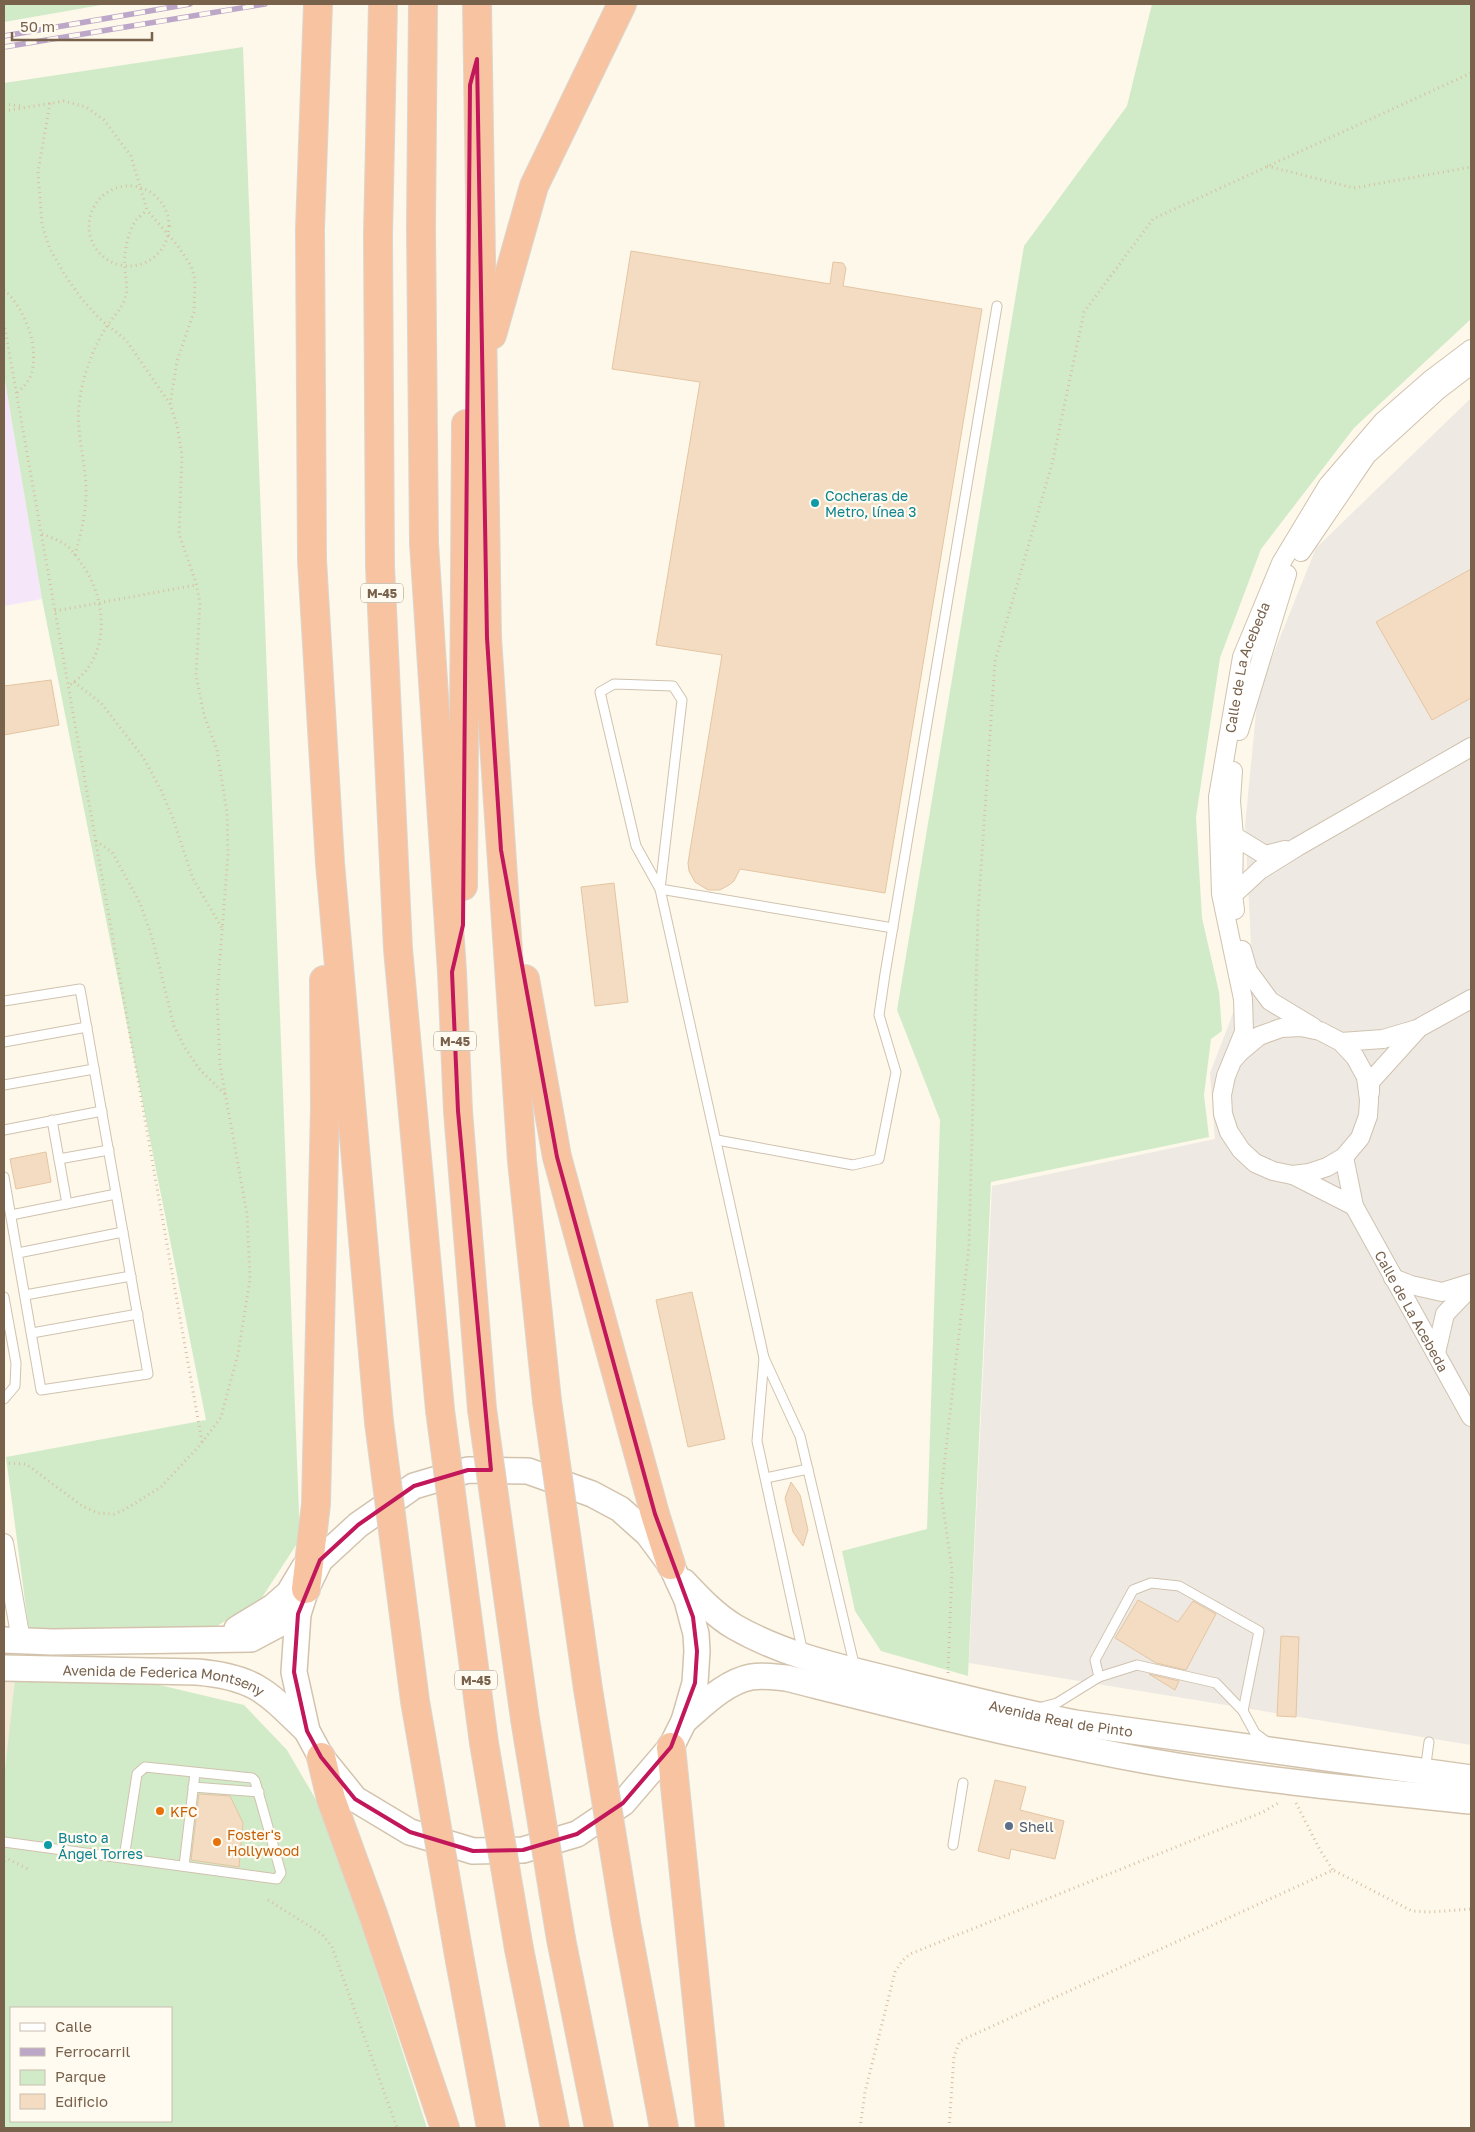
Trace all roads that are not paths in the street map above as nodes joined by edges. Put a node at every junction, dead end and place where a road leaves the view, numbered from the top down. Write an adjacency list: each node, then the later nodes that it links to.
1 (310, 4): 8 (highway)
2 (318, 4): 8 (highway)
3 (622, 4): 12 (highway)
4 (382, 8): 94 (highway, M-45, bridge)
5 (423, 15): 21 (highway, M-45)
6 (477, 15): 7 (highway)
7 (478, 59): 12 (highway); 21 (highway)
8 (316, 60): 17 (highway)
9 (997, 306): 20 (lane)
10 (1471, 349): 29 (street, Calle de La Acebeda)
11 (1471, 365): 14 (street, Calle de La Acebeda)
12 (483, 368): 16 (highway)
13 (1471, 747): 15 (street)
14 (1234, 836): 15 (street); 19 (street, Calle de La Acebeda)
15 (1297, 847): 19 (street)
16 (501, 850): 63 (highway); 96 (highway, bridge)
17 (330, 863): 62 (highway); 90 (highway, bridge)
18 (660, 889): 18 (lane); 20 (lane); 36 (lane)
19 (1232, 895): 26 (street, Calle de La Acebeda)
20 (893, 928): 36 (lane)
21 (452, 972): 95 (highway, M-45, bridge)
22 (1471, 999): 25 (street)
23 (4, 1001): 24 (lane)
24 (87, 1027): 27 (lane); 30 (lane)
25 (1417, 1029): 28 (street); 32 (street)
26 (1320, 1031): 28 (street); 29 (street)
27 (4, 1042)
28 (1341, 1042): 32 (street)
29 (1234, 1060): 40 (street)
30 (94, 1069): 31 (lane); 33 (lane)
31 (4, 1085)
32 (1369, 1098): 38 (street)
33 (102, 1111): 34 (lane); 37 (lane)
34 (52, 1120): 35 (lane); 39 (lane)
35 (4, 1130)
36 (717, 1140): 56 (lane)
37 (109, 1150): 39 (lane); 42 (lane)
38 (1344, 1157): 40 (street); 44 (street, Calle de La Acebeda)
39 (59, 1160): 43 (lane)
40 (1292, 1175): 44 (street)
41 (4, 1177): 45 (lane)
42 (116, 1194): 43 (lane); 46 (lane)
43 (67, 1204): 45 (lane)
44 (1354, 1206): 49 (street, Calle de La Acebeda)
45 (11, 1215): 47 (lane)
46 (123, 1232): 47 (lane); 48 (lane)
47 (18, 1253): 51 (lane)
48 (131, 1276): 51 (lane); 53 (lane)
49 (1394, 1278): 50 (street); 55 (street, Calle de La Acebeda)
50 (1471, 1285): 55 (street)
51 (25, 1295): 54 (lane)
52 (4, 1297): 57 (lane)
53 (138, 1314): 54 (lane); 54 (lane)
54 (32, 1333)
55 (1436, 1353): 58 (street, Calle de La Acebeda)
56 (764, 1358): 59 (lane); 60 (lane)
57 (4, 1399)
58 (1471, 1417)
59 (808, 1469): 60 (lane); 69 (lane)
60 (766, 1478): 67 (lane)
61 (4, 1544): 65 (street)
62 (309, 1560): 64 (highway); 66 (main road)
63 (674, 1571): 64 (main road); 67 (main road, Avenida Real de Pinto); 73 (main road)
64 (302, 1601): 66 (main road, Avenida de Federica Montseny); 74 (main road)
65 (12, 1640): 66 (main road, Avenida de Federica Montseny)
66 (214, 1641)
67 (803, 1656): 69 (main road, Avenida Real de Pinto)
68 (4, 1668): 74 (main road, Avenida de Federica Montseny)
69 (856, 1671): 72 (main road, Avenida Real de Pinto)
70 (1099, 1677): 71 (lane); 71 (lane); 72 (lane)
71 (1243, 1711): 77 (lane)
72 (1022, 1713): 77 (main road, Avenida Real de Pinto)
73 (684, 1721): 76 (main road); 85 (main road, Avenida Real de Pinto)
74 (307, 1731): 78 (main road)
75 (1429, 1742): 79 (lane)
76 (671, 1747): 78 (main road); 97 (highway)
77 (1282, 1752): 79 (main road, Avenida Real de Pinto)
78 (321, 1757): 91 (highway)
79 (1425, 1772): 81 (main road, Avenida Real de Pinto)
80 (195, 1773): 83 (lane); 84 (lane); 88 (lane)
81 (1471, 1778)
82 (963, 1783): 87 (lane)
83 (193, 1787): 84 (lane); 89 (lane)
84 (260, 1792): 89 (lane)
85 (1471, 1801)
86 (4, 1842): 88 (lane)
87 (953, 1845)
88 (124, 1858): 89 (lane)
89 (184, 1866)
90 (477, 2056): 92 (highway); 93 (highway)
91 (445, 2128)
92 (491, 2128)
93 (501, 2128)
94 (554, 2128)
95 (599, 2128)
96 (664, 2128)
97 (710, 2128)

